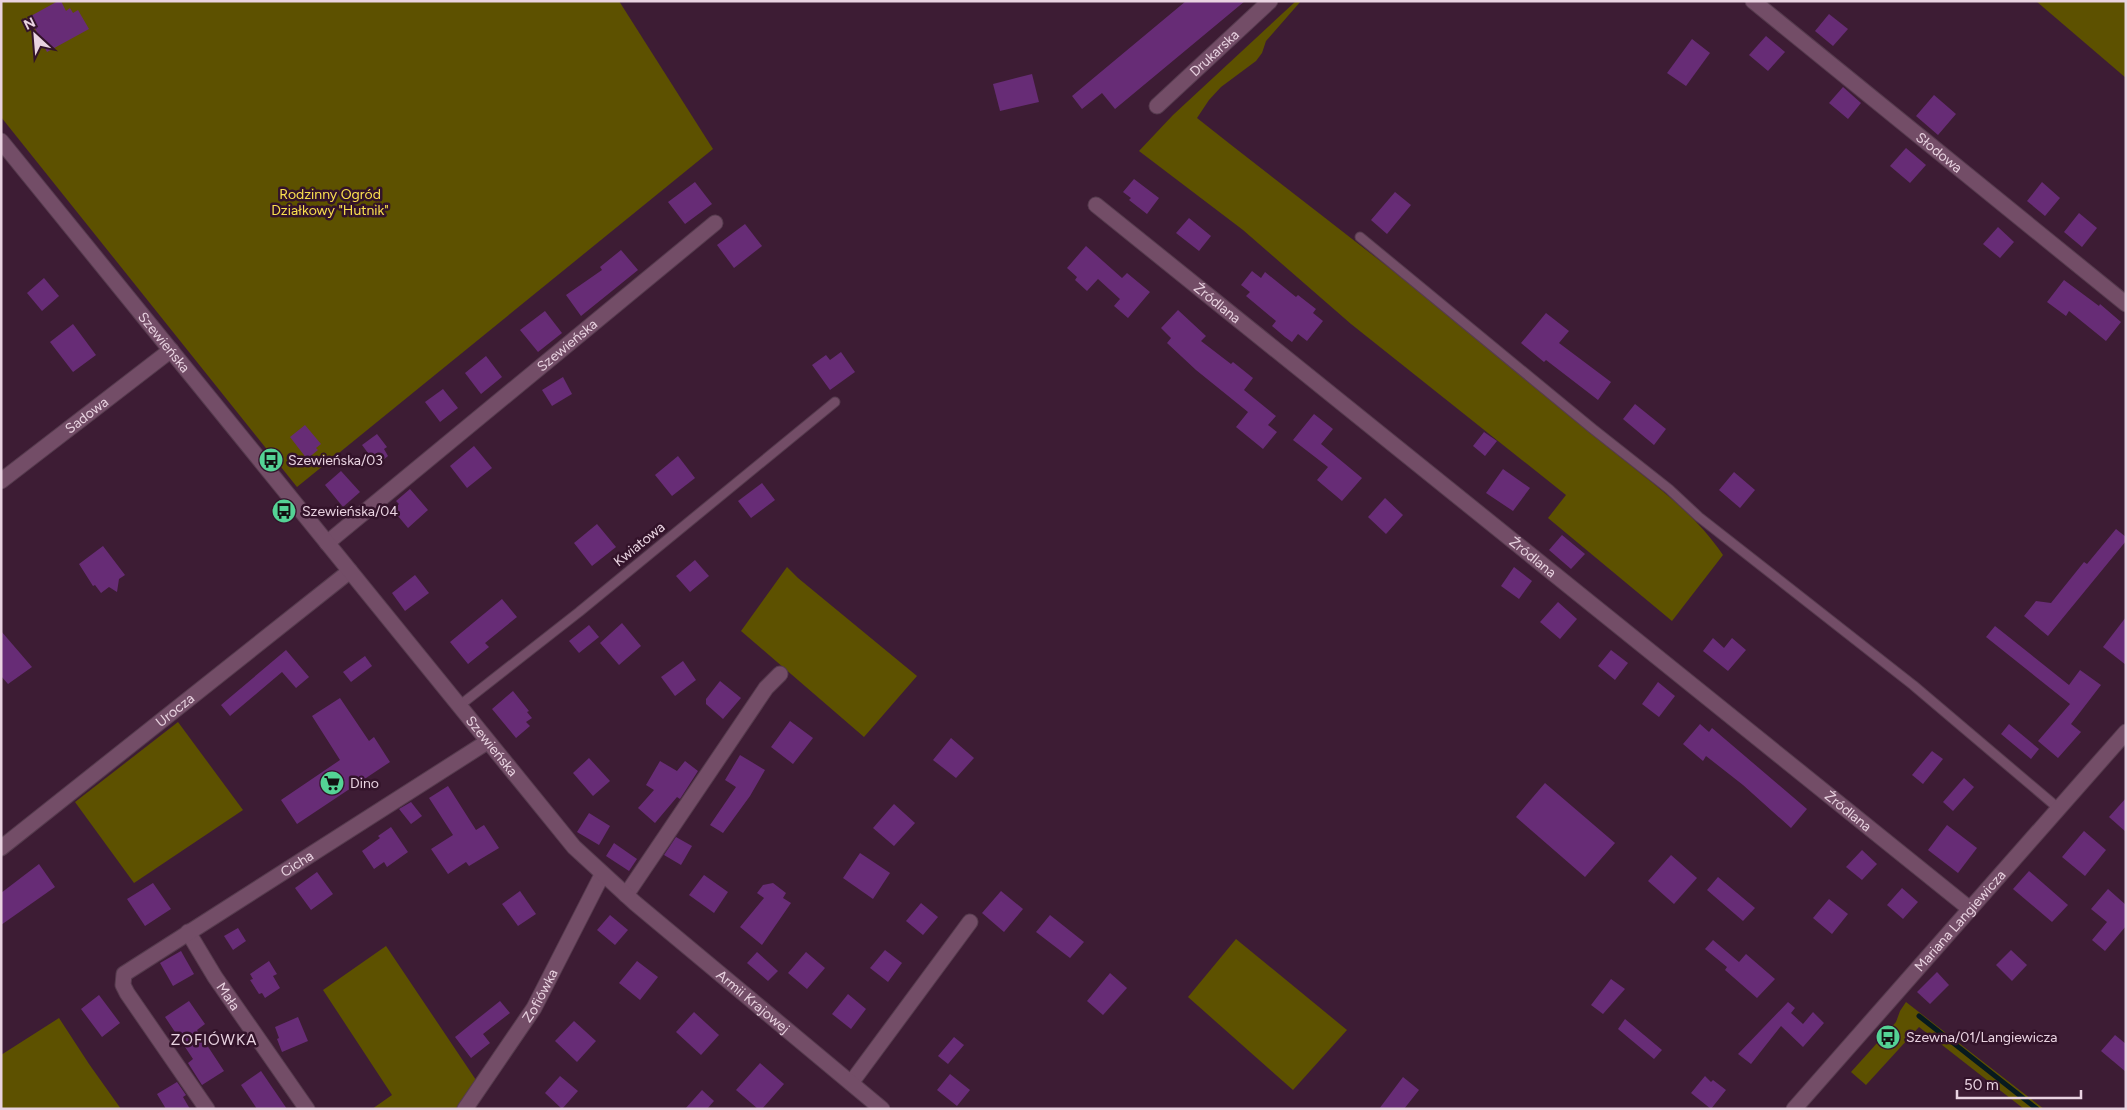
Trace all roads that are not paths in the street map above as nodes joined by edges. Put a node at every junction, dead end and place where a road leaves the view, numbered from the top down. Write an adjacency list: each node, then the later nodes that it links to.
1 (1270, 1): 3 (street, Drukarska)
2 (1753, 1): 8 (street, Słodowa)
3 (1157, 106)
4 (1, 141): 9 (street, Szewieńska)
5 (1096, 205): 22 (street, Źródlana)
6 (715, 223): 12 (street, Szewieńska)
7 (1360, 237): 18 (lane)
8 (2126, 304)
9 (171, 350): 11 (street, Sadowa); 12 (street, Szewieńska)
10 (835, 402): 15 (lane, Kwiatowa)
11 (1, 481)
12 (327, 543): 13 (street, Szewieńska)
13 (350, 571): 15 (street, Szewieńska); 19 (street, Urocza)
14 (780, 674): 21 (street)
15 (459, 706): 17 (street, Szewieńska)
16 (2126, 732): 18 (street, Mariana Langiewicza)
17 (488, 742): 20 (street, Szewieńska); 24 (street, Cicha)
18 (2058, 808): 22 (street, Mariana Langiewicza)
19 (1, 848)
20 (602, 875): 21 (street, Armii Krajowej); 28 (street, Zofiówka)
21 (626, 895): 25 (street, Armii Krajowej)
22 (1970, 909): 30 (street, Mariana Langiewicza)
23 (970, 922): 25 (street)
24 (188, 932): 26 (street, Cicha); 27 (street, Mała)
25 (851, 1083): 29 (street, Armii Krajowej)
26 (207, 1109)
27 (307, 1109)
28 (465, 1109)
29 (882, 1109)
30 (1794, 1109)

